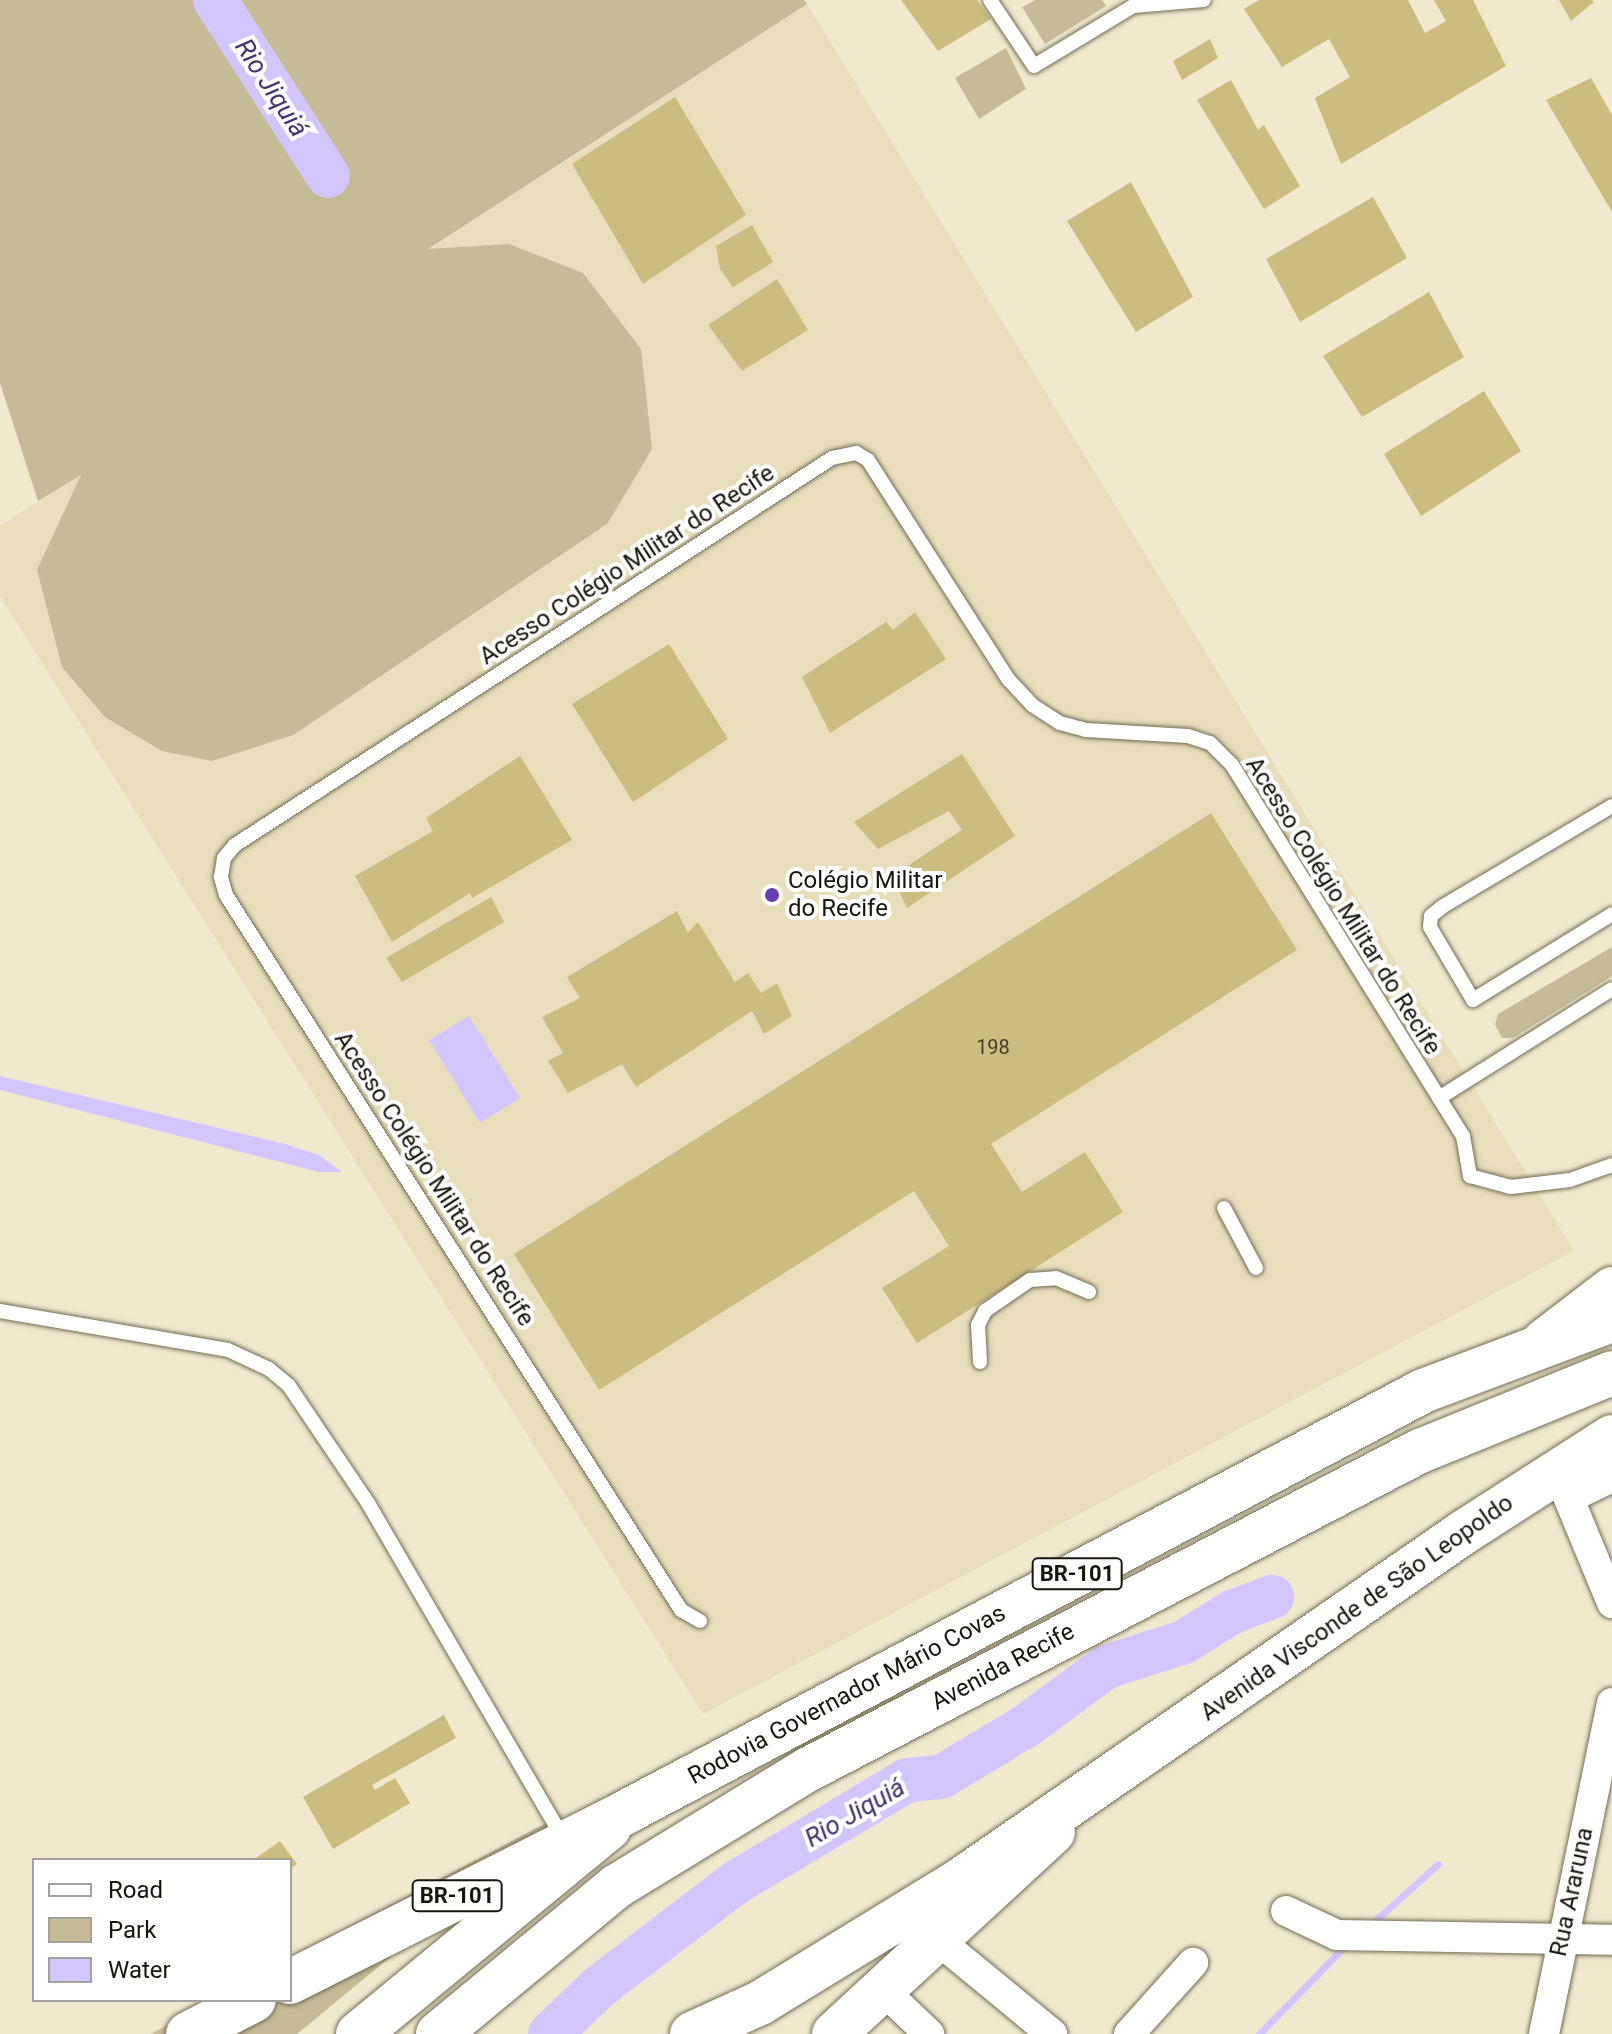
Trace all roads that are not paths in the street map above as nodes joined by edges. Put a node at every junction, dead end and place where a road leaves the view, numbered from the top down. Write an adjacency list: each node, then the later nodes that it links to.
1 (990, 0): 3 (lane)
2 (1204, 0): 3 (lane)
3 (1134, 3)
4 (1612, 806): 5 (lane)
5 (1612, 914)
6 (1612, 989): 7 (lane)
7 (1439, 1098): 8 (lane, Acesso Colégio Militar do Recife); 22 (lane, Acesso Colégio Militar do Recife)
8 (1612, 1165)
9 (1224, 1208): 10 (lane)
10 (1256, 1268)
11 (1612, 1288): 15 (main road)
12 (1089, 1292): 16 (lane)
13 (0, 1311): 26 (lane)
14 (1612, 1320): 15 (main road, BR-101)
15 (1535, 1348): 25 (main road, Rodovia Governador Mário Covas / BR-101)
16 (980, 1362)
17 (1612, 1373): 37 (main road, Avenida Recife)
18 (1612, 1437): 20 (main road, Avenida Visconde de São Leopoldo)
19 (1612, 1477): 20 (street)
20 (1564, 1484): 21 (street); 24 (main road, Avenida Visconde de São Leopoldo)
21 (1612, 1603)
22 (700, 1621)
23 (1612, 1703): 29 (street, Rua Araruna)
24 (1105, 1784): 28 (main road, Avenida Visconde de São Leopoldo); 38 (main road, Avenida Visconde de São Leopoldo)
25 (626, 1812): 26 (main road, Rodovia Governador Mário Covas / BR-101); 36 (main road)
26 (564, 1841): 32 (main road, Rodovia Governador Mário Covas / BR-101)
27 (1286, 1911): 29 (street)
28 (938, 1940): 33 (main road, Avenida Visconde de São Leopoldo); 41 (street)
29 (1560, 1940): 30 (street); 43 (street, Rua Araruna)
30 (1612, 1940)
31 (1193, 1963): 42 (street)
32 (292, 1981)
33 (883, 1990): 39 (main road, Avenida Visconde de São Leopoldo); 40 (street)
34 (250, 2002): 35 (main road)
35 (188, 2034)
36 (358, 2034)
37 (438, 2034)
38 (692, 2034)
39 (834, 2034)
40 (929, 2034)
41 (1052, 2034)
42 (1129, 2034)
43 (1544, 2034)

